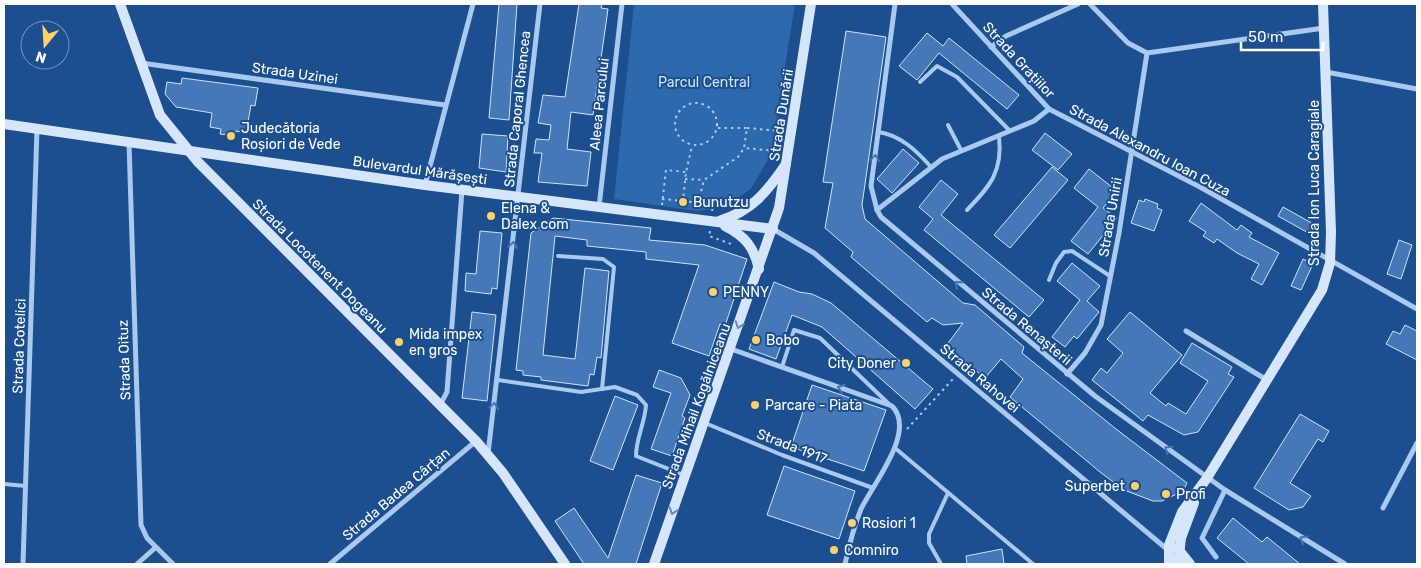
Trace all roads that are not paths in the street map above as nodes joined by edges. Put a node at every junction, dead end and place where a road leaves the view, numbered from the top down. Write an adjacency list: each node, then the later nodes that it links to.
1 (120, 4): 14 (main road, Strada Locotenent Dogeanu)
2 (472, 4): 18 (street)
3 (540, 4): 34 (street, Strada Caporal Ghencea)
4 (622, 4): 35 (street, Aleea Parcului)
5 (811, 4): 30 (main road, Strada Dunării)
6 (896, 4): 24 (street)
7 (952, 4): 12 (street, Strada Grațiilor)
8 (1078, 4): 12 (street)
9 (1090, 4): 13 (street)
10 (1323, 4): 11 (main road, Strada Ion Luca Caragiale)
11 (1324, 28): 13 (street); 15 (main road, Strada Ion Luca Caragiale)
12 (991, 47): 19 (street, Strada Grațiilor)
13 (1147, 53): 29 (street, Strada Unirii)
14 (141, 62): 18 (street, Strada Uzinei); 27 (main road, Strada Locotenent Dogeanu)
15 (1326, 72): 17 (street); 41 (main road, Strada Ion Luca Caragiale)
16 (920, 82): 23 (lane)
17 (1417, 89)
18 (445, 105): 32 (street)
19 (1049, 109): 23 (street, Strada Alexandru Ioan Cuza); 29 (street, Strada Alexandru Ioan Cuza)
20 (4, 124): 22 (main road, Bulevardul Mărășești)
21 (948, 125): 28 (lane)
22 (37, 129): 26 (main road, Bulevardul Mărășești); 63 (street, Strada Cotelici)
23 (1010, 131): 25 (street, Strada Alexandru Ioan Cuza)
24 (878, 132): 31 (lane); 36 (street, one-way to 24)
25 (999, 136): 28 (street, Strada Alexandru Ioan Cuza); 37 (lane)
26 (129, 143): 27 (main road, Bulevardul Mărășești); 68 (street, Strada Oituz)
27 (187, 150): 32 (main road, Bulevardul Mărășești); 53 (main road, Strada Locotenent Dogeanu)
28 (961, 150): 31 (street, Strada Alexandru Ioan Cuza)
29 (1132, 151): 41 (street, Strada Alexandru Ioan Cuza); 43 (street, Strada Unirii)
30 (788, 157): 38 (main road); 39 (main road, Strada Dunării)
31 (931, 167): 36 (street, Strada Alexandru Ioan Cuza)
32 (425, 185): 33 (main road, Bulevardul Mărășești)
33 (462, 190): 34 (main road, Bulevardul Mărășești); 53 (street)
34 (518, 197): 35 (main road, Bulevardul Mărășești); 50 (street, Strada Caporal Ghencea, one-way to 34)
35 (599, 208): 38 (main road, Bulevardul Mărășești)
36 (876, 210): 49 (street, Strada Renașterii, one-way to 36)
37 (967, 210)
38 (715, 222): 39 (main road, Bulevardul Mărășești); 42 (main road)
39 (773, 229): 42 (main road, Strada Mihail Kogălniceanu); 69 (street, Strada Rahovei)
40 (558, 256): 52 (lane)
41 (1330, 263): 45 (street, Strada Alexandru Ioan Cuza); 51 (main road, Strada Ion Luca Caragiale)
42 (760, 269): 47 (main road, Strada Mihail Kogălniceanu, one-way to 47)
43 (1110, 276): 44 (lane); 49 (street, Strada Unirii)
44 (1049, 280)
45 (1417, 310)
46 (1186, 331): 51 (street)
47 (731, 349): 48 (street); 55 (main road, Strada Mihail Kogălniceanu)
48 (782, 367): 54 (street, one-way to 48); 54 (lane)
49 (1067, 374): 61 (street, Strada Renașterii, one-way to 49)
50 (498, 380): 52 (lane); 59 (street, Strada Caporal Ghencea, one-way to 50)
51 (1267, 380): 61 (main road, Strada Ion Luca Caragiale)
52 (602, 389): 60 (lane)
53 (440, 405): 56 (main road, Strada Locotenent Dogeanu)
54 (892, 406): 58 (street)
55 (704, 423): 60 (main road, Strada Mihail Kogălniceanu); 64 (lane, Strada 1917)
56 (476, 442): 59 (main road, Strada Locotenent Dogeanu); 74 (street, Strada Badea Cârțan)
57 (1417, 443): 67 (street)
58 (894, 448): 64 (street); 66 (lane)
59 (488, 454): 75 (main road, Strada Locotenent Dogeanu)
60 (685, 476): 76 (main road, Strada Mihail Kogălniceanu, one-way to 76)
61 (1207, 478): 65 (street, Strada Renașterii); 69 (main road, Strada Ion Luca Caragiale)
62 (4, 484): 63 (lane)
63 (26, 486): 71 (street, Strada Cotelici)
64 (873, 488): 77 (street)
65 (1225, 490): 70 (street); 83 (street, Strada Renașterii, one-way to 65)
66 (948, 493): 78 (lane); 79 (lane)
67 (1383, 508)
68 (155, 548): 72 (street); 73 (street, Strada Oituz)
69 (1172, 548): 80 (main road); 81 (main road); 82 (main road)
70 (1216, 556)
71 (23, 564)
72 (137, 564)
73 (173, 564)
74 (330, 564)
75 (564, 564)
76 (654, 564)
77 (845, 564)
78 (941, 564)
79 (1033, 564)
80 (1169, 564)
81 (1178, 564)
82 (1190, 564)
83 (1345, 564)

